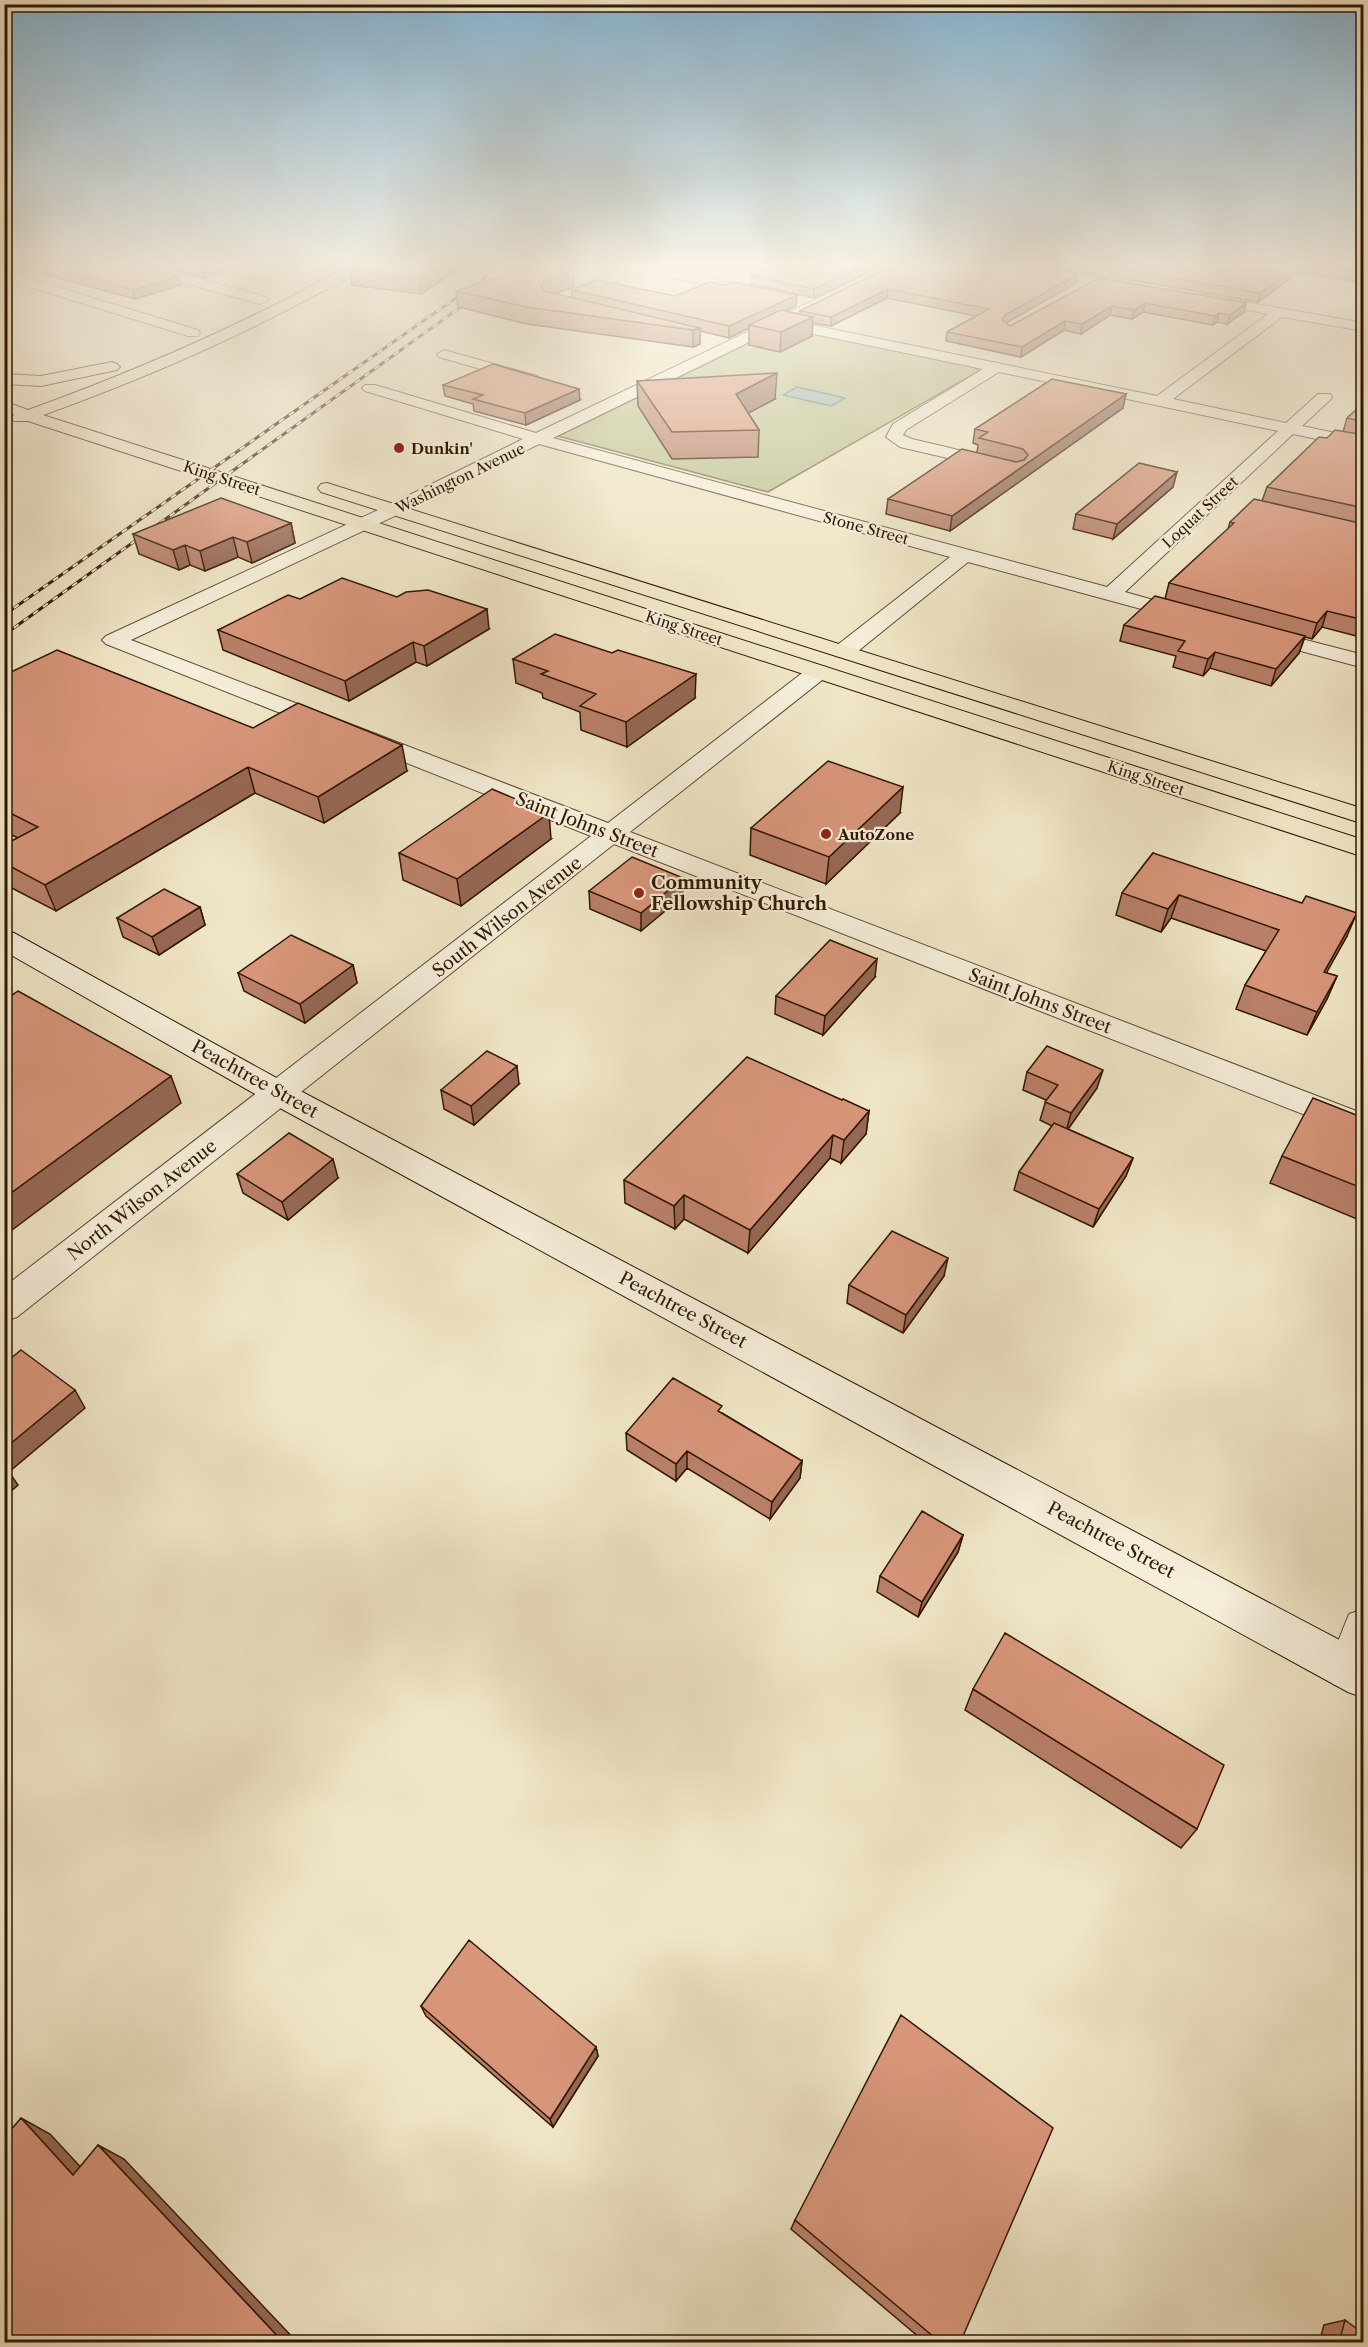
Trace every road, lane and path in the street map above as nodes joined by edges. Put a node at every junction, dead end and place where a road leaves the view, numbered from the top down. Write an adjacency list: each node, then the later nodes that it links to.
1 (80, 373): 9 (main road)
2 (97, 373): 14 (main road)
3 (138, 373): 18 (main road)
4 (511, 373): 10 (street)
5 (673, 373): 16 (street, Washington Avenue)
6 (988, 373): 26 (street)
7 (1023, 373): 17 (street)
8 (1199, 373): 17 (street)
9 (4, 379)
10 (545, 382)
11 (4, 385): 14 (main road)
12 (370, 388): 24 (street, Stone Street)
13 (590, 395): 16 (street)
14 (36, 396): 18 (main road); 19 (main road)
15 (1324, 397): 23 (street, Loquat Street)
16 (612, 402): 24 (street, Washington Avenue)
17 (1160, 402): 23 (street)
18 (61, 404): 20 (main road); 21 (main road)
19 (5, 406): 21 (main road, King Street)
20 (86, 412)
21 (29, 415): 22 (main road); 31 (main road, King Street)
22 (4, 424)
23 (1289, 429): 25 (street); 28 (street, Loquat Street)
24 (538, 439): 30 (street, Washington Avenue); 32 (street, Stone Street)
25 (1364, 444)
26 (1014, 469)
27 (305, 481): 30 (main road, King Street)
28 (1215, 498): 29 (street); 33 (street, Loquat Street)
29 (1238, 504)
30 (395, 509): 31 (street, Washington Avenue); 38 (main road, King Street)
31 (363, 523): 34 (main road, King Street); 37 (street, Washington Avenue)
32 (964, 555): 33 (street, Stone Street); 38 (street)
33 (1110, 595): 35 (street, Stone Street)
34 (594, 598): 38 (main road); 40 (main road, King Street)
35 (1202, 619)
36 (1237, 628): 39 (street)
37 (113, 640): 43 (street, Saint Johns Street)
38 (844, 651): 41 (main road, King Street)
39 (1364, 662)
40 (818, 672): 41 (main road); 43 (street, South Wilson Avenue); 44 (main road, King Street)
41 (1127, 741): 42 (main road, King Street)
42 (1364, 817)
43 (612, 835): 46 (street, South Wilson Avenue); 47 (street, Saint Johns Street)
44 (1364, 849)
45 (4, 939): 46 (street, Peachtree Street)
46 (280, 1094): 48 (street, North Wilson Avenue); 50 (street, Peachtree Street)
47 (1364, 1127)
48 (4, 1307)
49 (1364, 1629): 50 (street)
50 (1356, 1673)

